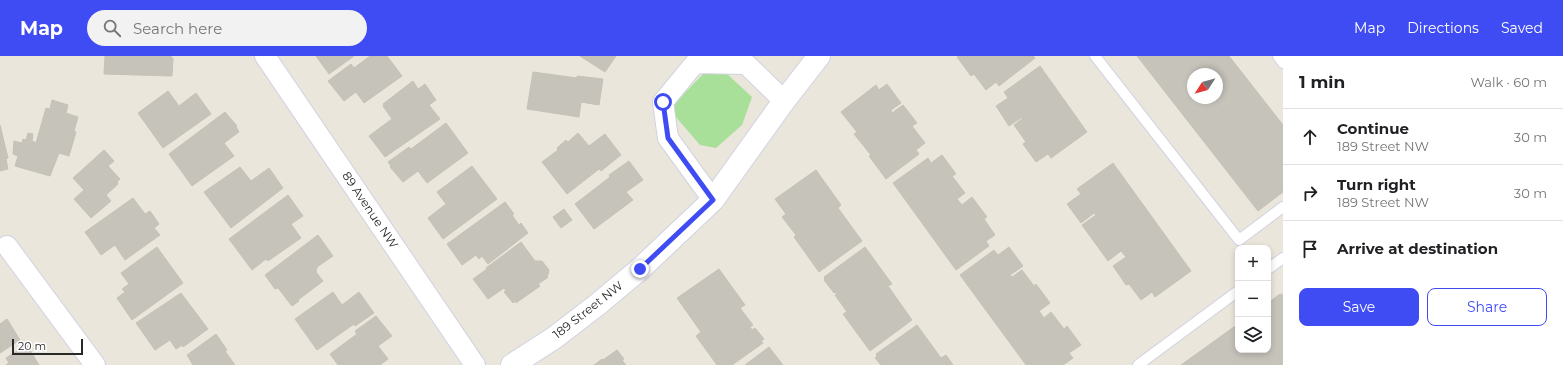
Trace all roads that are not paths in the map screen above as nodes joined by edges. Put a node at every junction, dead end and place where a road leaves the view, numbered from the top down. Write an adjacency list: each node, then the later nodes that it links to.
1 (265, 56): 14 (street, 89 Avenue NW)
2 (819, 56): 6 (street, 189 Street NW)
3 (1095, 56): 8 (lane)
4 (1278, 56): 5 (lane)
5 (1283, 63)
6 (784, 101): 7 (street, 189 Street NW); 7 (street)
7 (713, 200): 15 (street, 189 Street NW)
8 (1283, 207)
9 (7, 246): 13 (street)
10 (1283, 258): 11 (lane)
11 (1271, 267)
12 (1235, 293): 16 (lane)
13 (95, 365)
14 (475, 365)
15 (512, 365)
16 (1138, 365)

